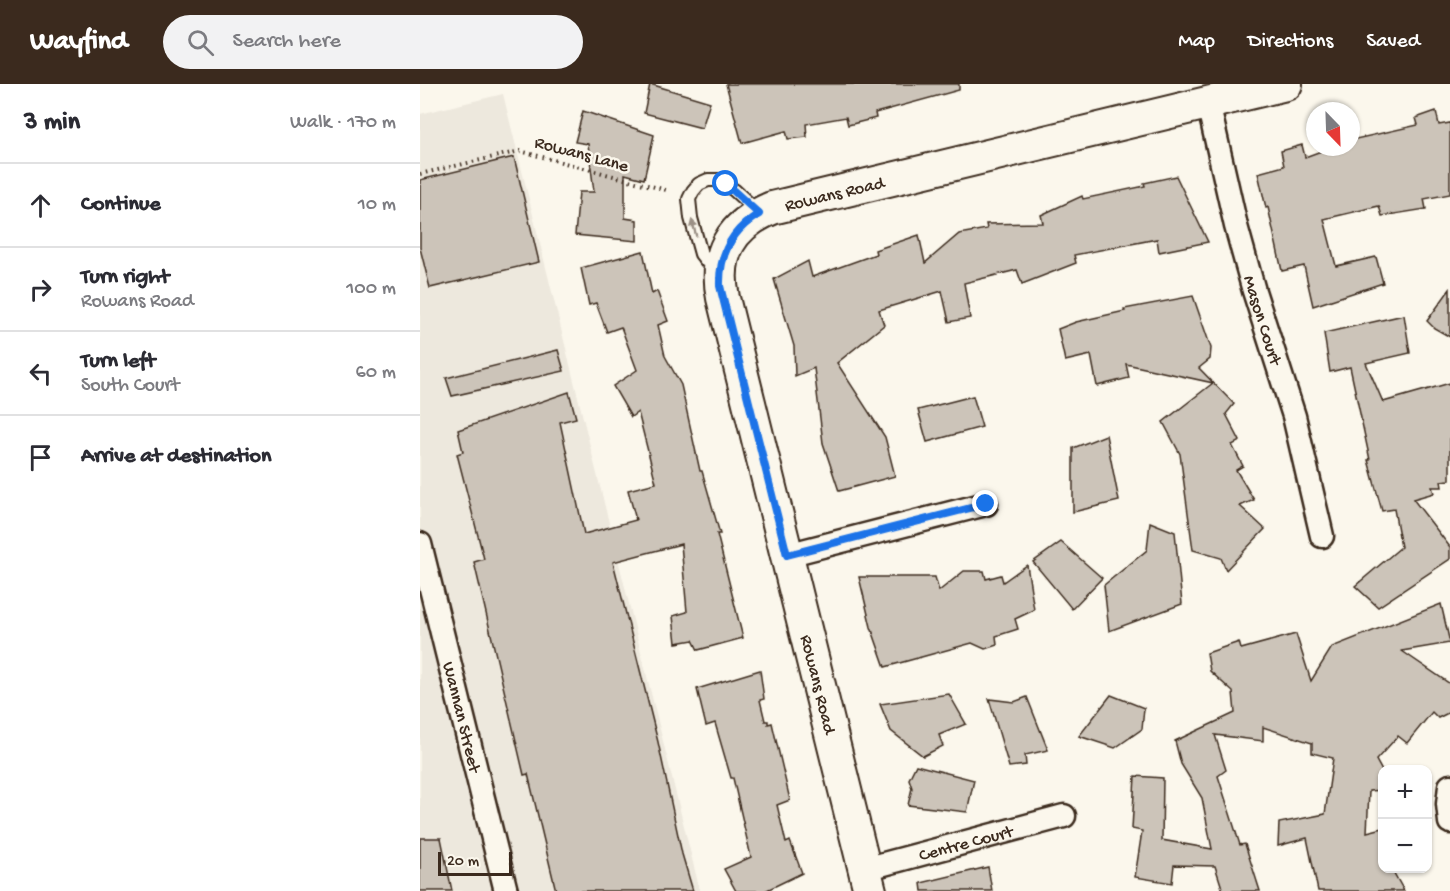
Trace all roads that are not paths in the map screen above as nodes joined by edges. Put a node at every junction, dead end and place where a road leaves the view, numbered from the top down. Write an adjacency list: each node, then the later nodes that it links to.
1 (1286, 84): 2 (street, Rowans Road)
2 (1208, 103): 3 (street, Rowans Road); 6 (street, Mason Court)
3 (759, 214): 4 (street, Rowans Road); 4 (lane, one-way to 3)
4 (720, 279): 8 (street, Rowans Road)
5 (986, 504): 8 (street)
6 (1322, 536)
7 (420, 544): 13 (street, Wannan Street)
8 (787, 555): 12 (street, Rowans Road)
9 (1450, 786): 11 (street)
10 (1064, 816): 12 (street, Centre Court)
11 (1450, 822)
12 (867, 880)
13 (506, 891)

